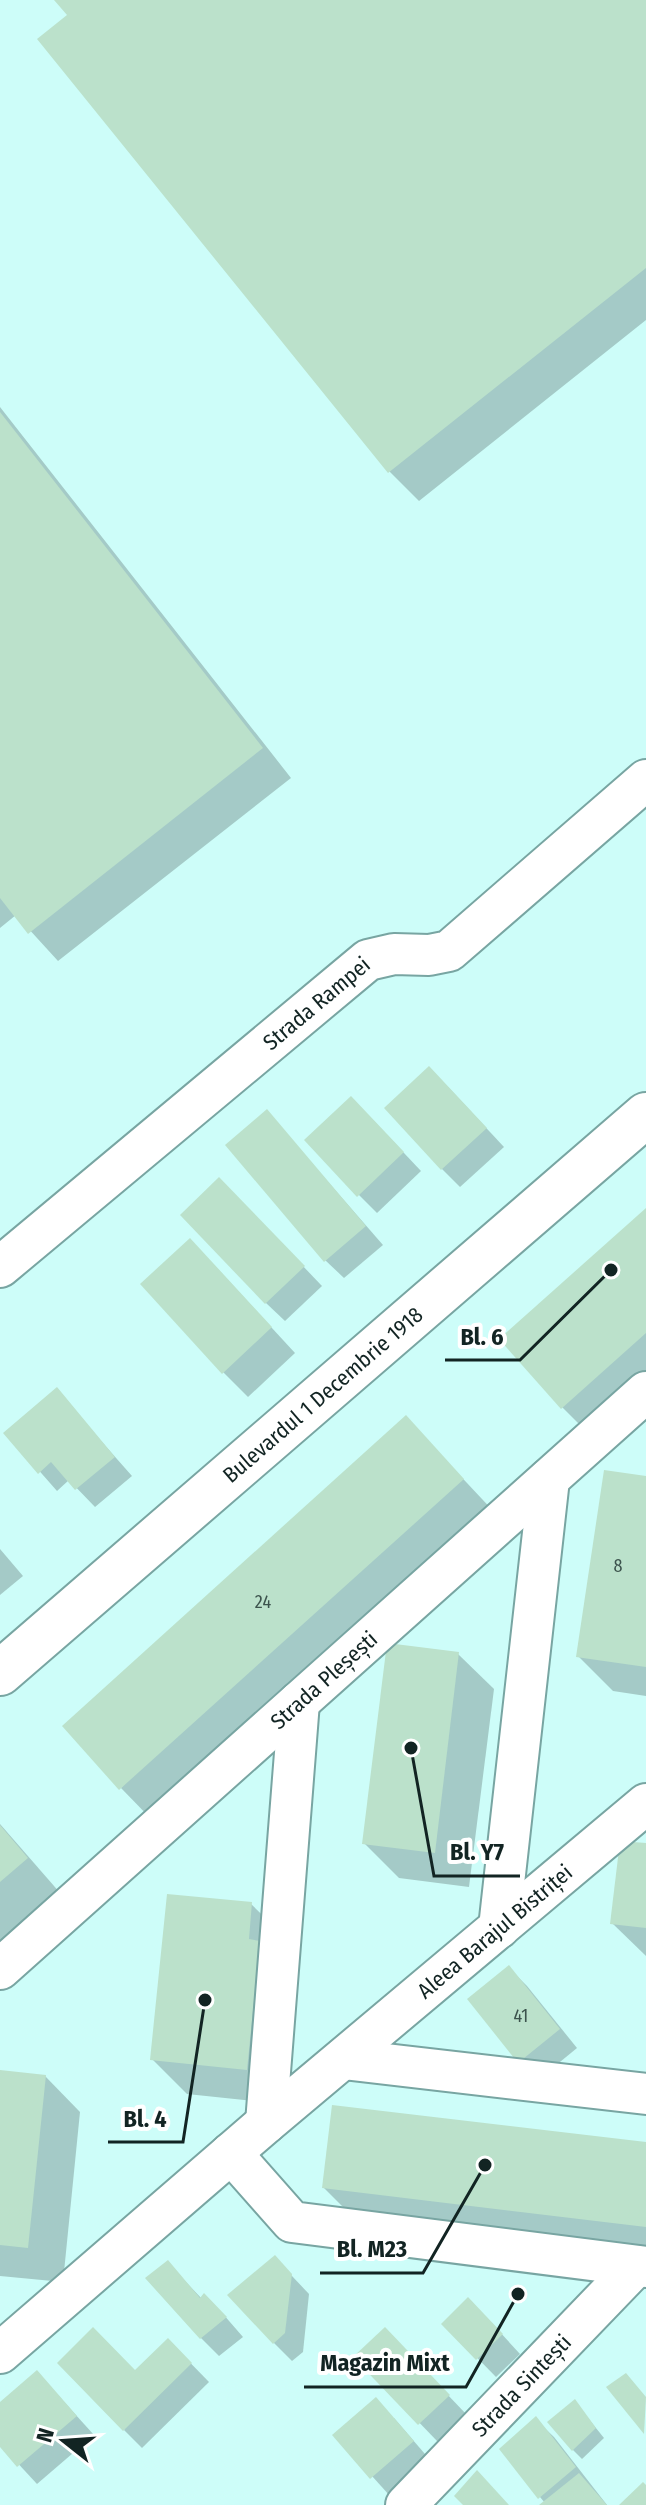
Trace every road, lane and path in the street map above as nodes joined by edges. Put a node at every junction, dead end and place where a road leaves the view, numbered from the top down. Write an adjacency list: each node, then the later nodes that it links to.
1 (646, 780): 3 (street, Strada Rampei)
2 (646, 1115): 6 (main road, Bulevardul 1 Decembrie 1918)
3 (0, 1267)
4 (646, 1392): 5 (street, Strada Pleșești)
5 (549, 1479): 7 (street, Strada Pleșești); 9 (street)
6 (0, 1673)
7 (299, 1702): 10 (street, Strada Pleșești); 13 (street)
8 (646, 1804): 9 (street, Aleea Barajul Bistriței)
9 (499, 1928): 11 (street, Aleea Barajul Bistriței)
10 (0, 1969)
11 (343, 2059): 12 (street); 13 (street, Aleea Barajul Bistriței)
12 (646, 2094)
13 (266, 2123): 14 (street, Aleea Barajul Bistriței)
14 (231, 2153): 15 (street); 16 (street, Aleea Barajul Bistriței)
15 (641, 2267): 17 (street, Strada Sintești)
16 (0, 2353)
17 (406, 2505)

